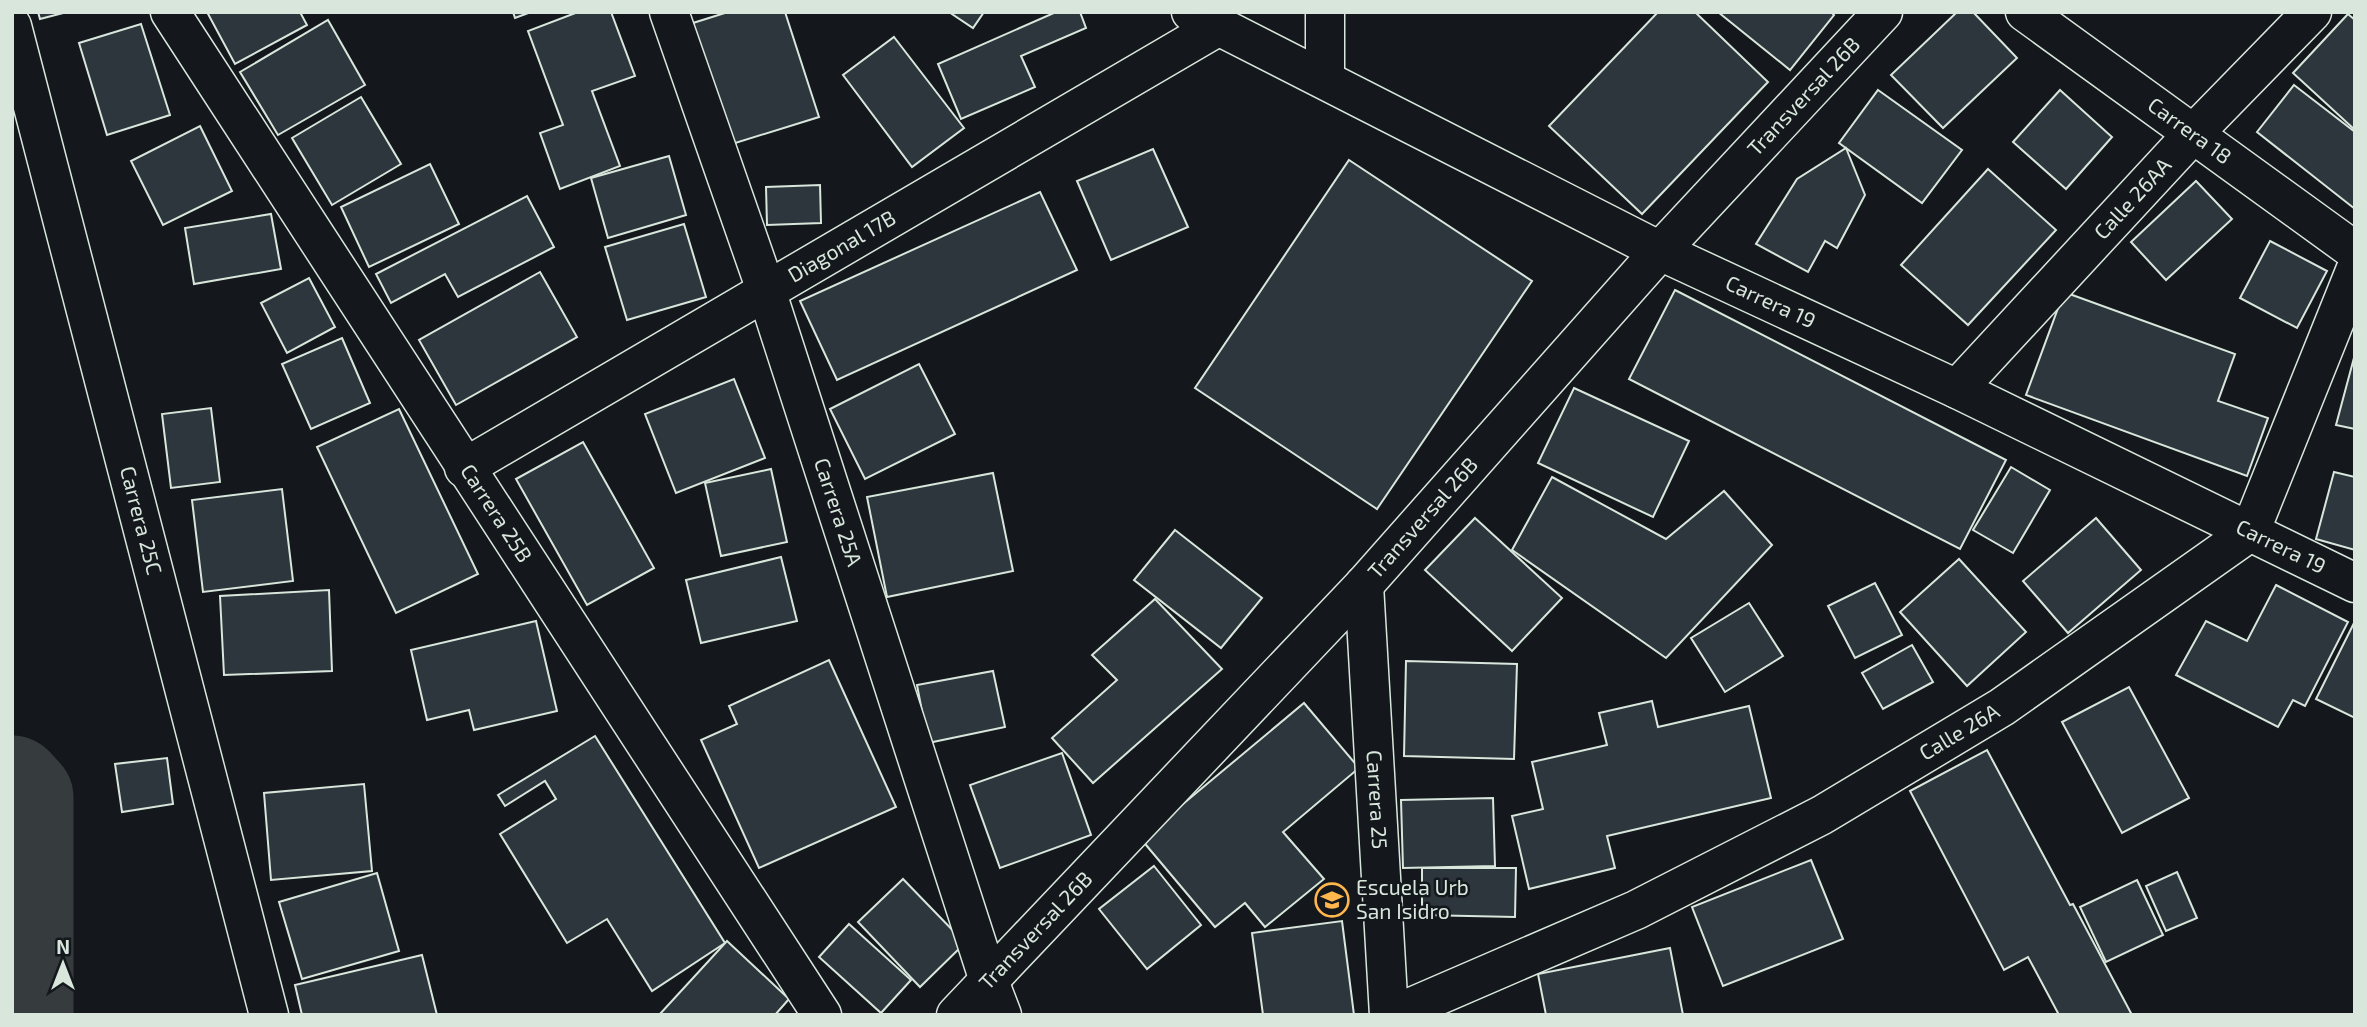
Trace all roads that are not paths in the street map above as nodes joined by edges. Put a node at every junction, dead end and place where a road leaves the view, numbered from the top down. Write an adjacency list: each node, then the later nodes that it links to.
1 (170, 12): 16 (street, Carrera 25B)
2 (669, 12): 14 (street, Carrera 25A)
3 (1325, 12): 9 (street)
4 (1883, 12): 11 (street, Transversal 26B)
5 (2025, 12): 10 (street, Carrera 18)
6 (2312, 12): 10 (street, Calle 26AA)
7 (1205, 19): 9 (street, Carrera 19); 14 (street, Diagonal 17B)
8 (12, 26): 21 (street, Carrera 25C)
9 (1325, 78): 11 (street, Carrera 19)
10 (2193, 134): 12 (street, Carrera 18); 15 (street, Calle 26AA)
11 (1660, 251): 15 (street, Carrera 19); 19 (street, Transversal 26B)
12 (2355, 251)
13 (2355, 271): 17 (street)
14 (766, 290): 16 (street, Diagonal 17B); 20 (street, Carrera 25A)
15 (1957, 389): 17 (street, Carrera 19)
16 (464, 468): 22 (street, Carrera 25B)
17 (2250, 531): 18 (street, Carrera 19); 24 (street, Calle 26A)
18 (2355, 583)
19 (1364, 586): 20 (street, Transversal 26B); 24 (street, Carrera 25)
20 (995, 998): 23 (street, Transversal 26B)
21 (269, 1015)
22 (822, 1015)
23 (956, 1015)
24 (1391, 1015)

